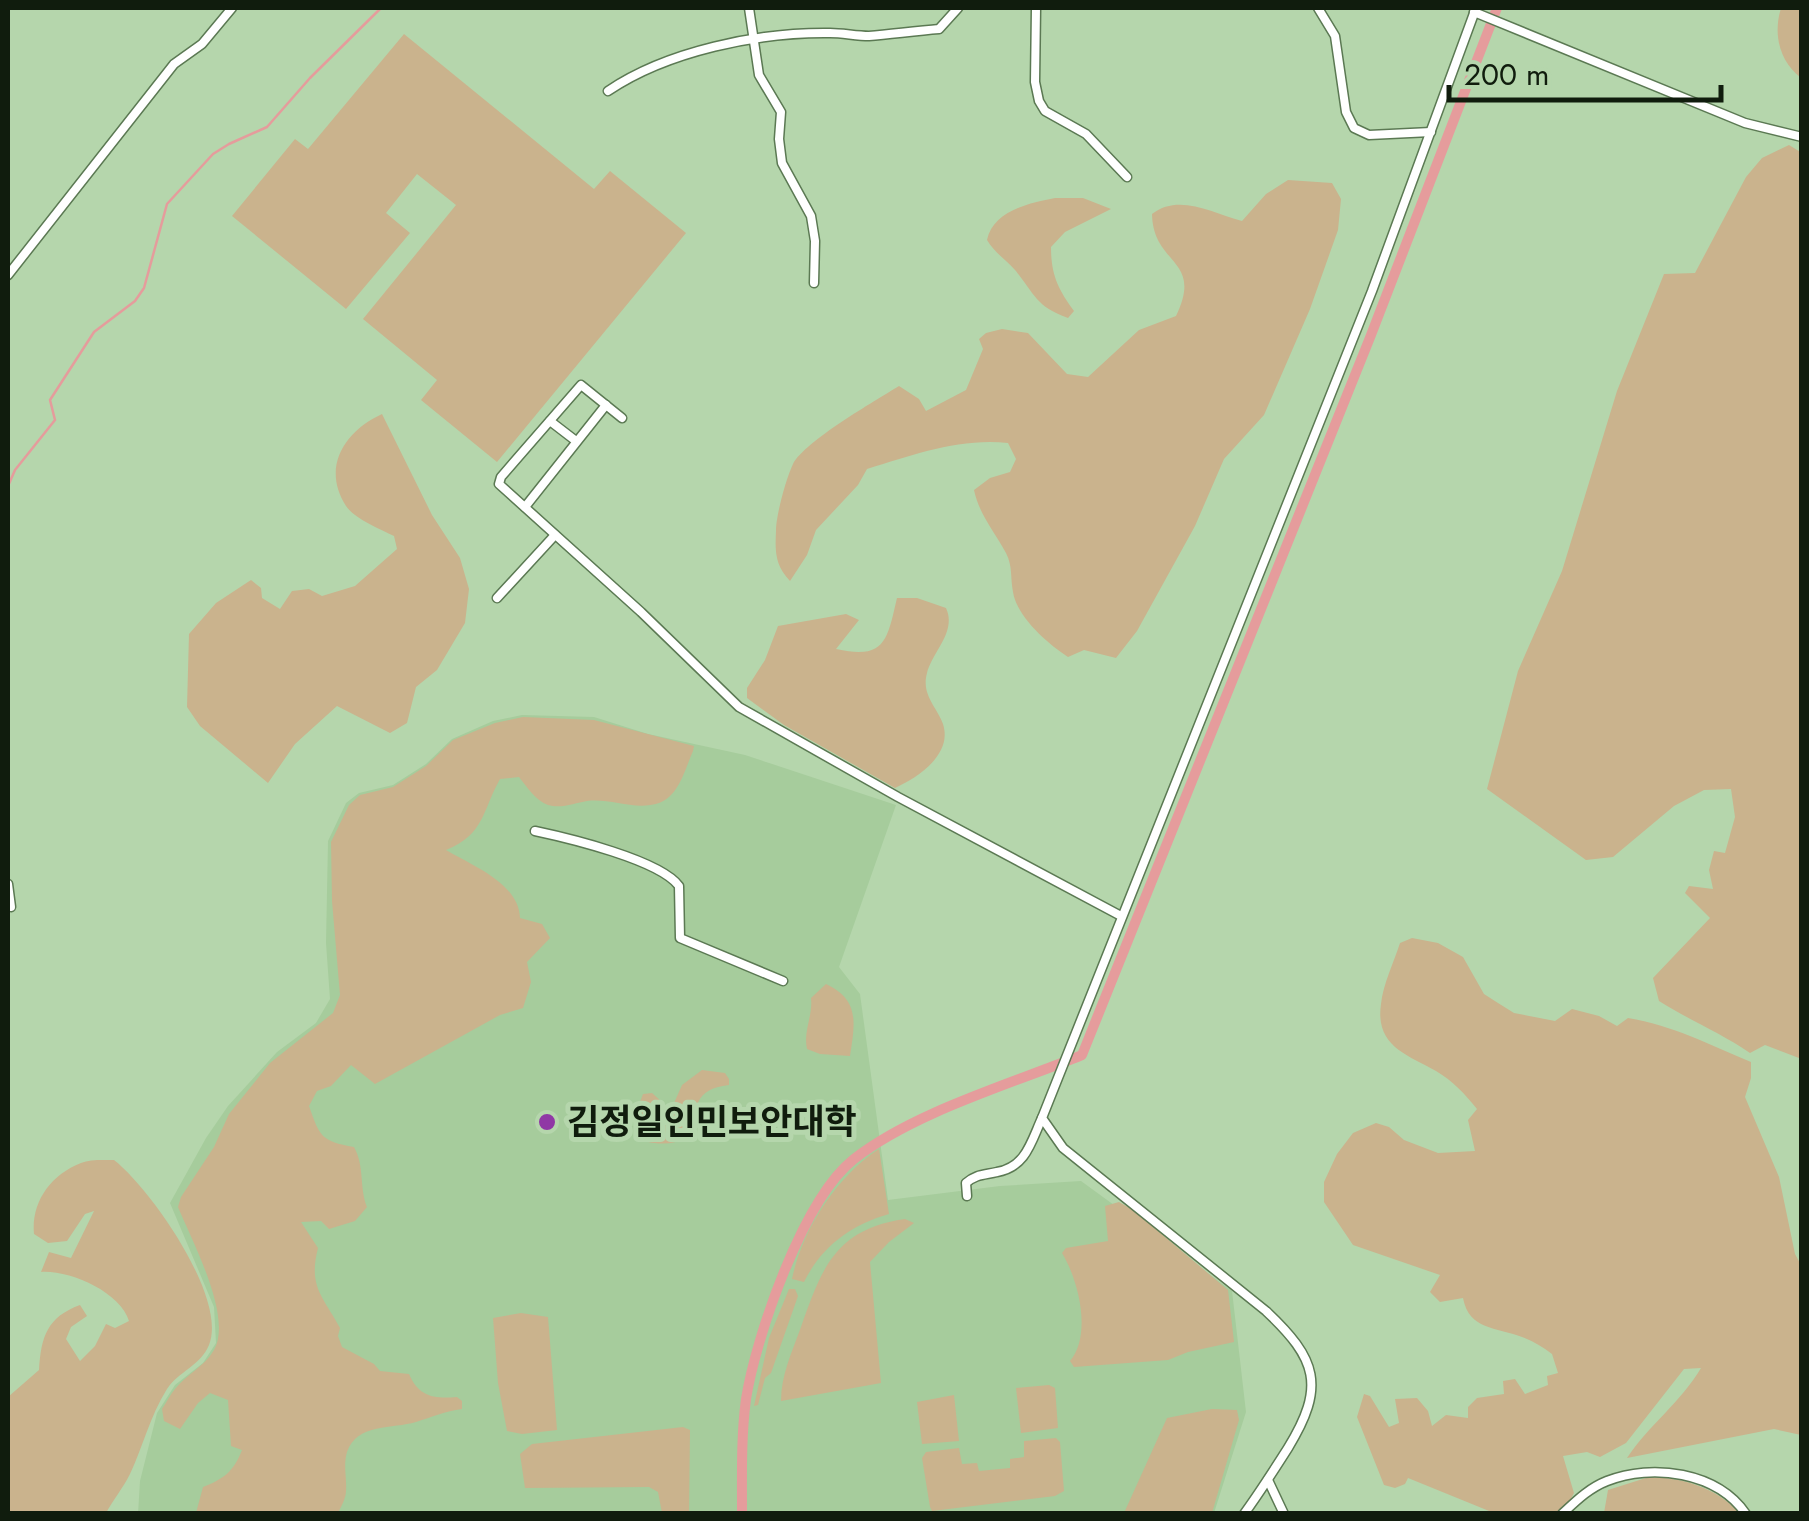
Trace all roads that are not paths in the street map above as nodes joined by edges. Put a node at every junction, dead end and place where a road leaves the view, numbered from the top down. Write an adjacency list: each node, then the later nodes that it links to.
1 (232, 8): 12 (street)
2 (749, 8): 7 (street)
3 (958, 8): 7 (street)
4 (1036, 8): 11 (street)
5 (1318, 8): 9 (street)
6 (1477, 12): 9 (street); 10 (street)
7 (752, 39): 8 (street); 13 (street)
8 (608, 90)
9 (1430, 132): 24 (street)
10 (1802, 137)
11 (1128, 177)
12 (8, 275)
13 (814, 283)
14 (606, 405): 15 (street); 16 (street); 17 (street)
15 (622, 418)
16 (550, 420): 17 (street); 18 (street)
17 (576, 441): 18 (street)
18 (524, 507): 19 (street)
19 (556, 535): 20 (street); 24 (street)
20 (498, 598)
21 (535, 832): 25 (street)
22 (8, 884): 23 (street)
23 (12, 907)
24 (1121, 916): 26 (street)
25 (783, 981)
26 (1042, 1118): 27 (street); 28 (street)
27 (967, 1196)
28 (1268, 1480): 29 (street); 30 (street)
29 (1244, 1514)
30 (1284, 1514)
31 (1562, 1514): 32 (street)
32 (1746, 1514)

